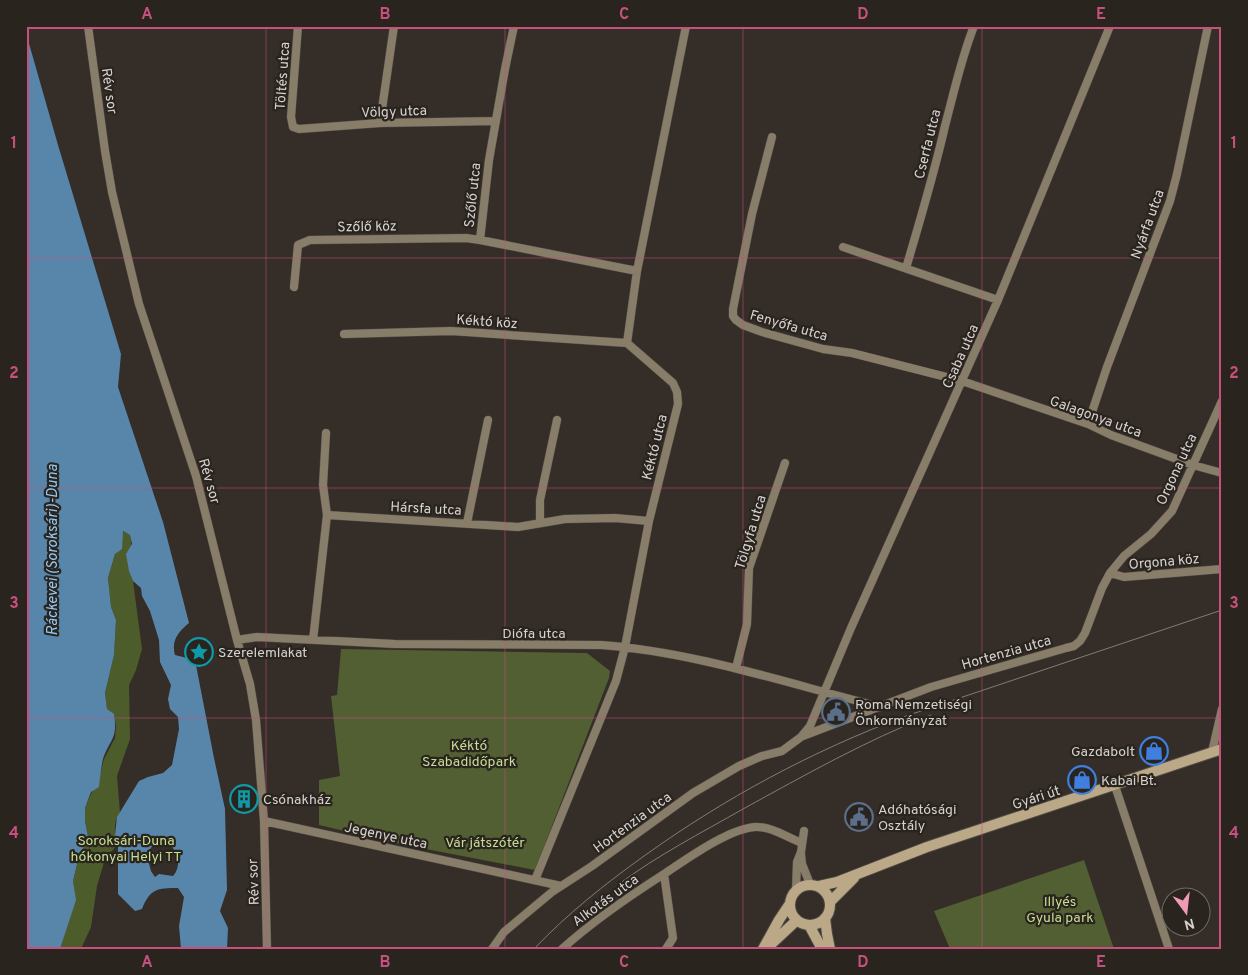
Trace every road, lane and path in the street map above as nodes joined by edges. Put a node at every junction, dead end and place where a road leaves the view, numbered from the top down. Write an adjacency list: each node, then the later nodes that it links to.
1 (88, 26): 36 (street, Rév sor)
2 (298, 26): 11 (street, Töltés utca)
3 (394, 26): 10 (street)
4 (514, 26): 9 (street, Szőlő utca)
5 (686, 26): 16 (street)
6 (974, 26): 15 (street, Cserfa utca)
7 (1110, 26): 18 (street, Csaba utca)
8 (1208, 26): 25 (street, Nyárfa utca)
9 (496, 120): 10 (street, Völgy utca); 13 (street, Szőlő utca)
10 (380, 124): 11 (street, Völgy utca)
11 (293, 126)
12 (772, 137): 21 (street, Fenyőfa utca)
13 (480, 240): 16 (street, Szőlő utca); 17 (street, Szőlő köz)
14 (843, 247): 15 (street)
15 (906, 268): 18 (street)
16 (637, 272): 20 (street)
17 (294, 287)
18 (998, 300): 21 (street, Csaba utca)
19 (344, 334): 20 (street, Kéktó köz)
20 (627, 343): 31 (street, Kéktó utca)
21 (962, 381): 25 (street, Galagonya utca); 41 (street, Csaba utca)
22 (1222, 401): 28 (street, Orgona utca)
23 (488, 420): 33 (street)
24 (558, 420): 32 (street)
25 (1088, 424): 28 (street, Galagonya utca)
26 (326, 433): 30 (street)
27 (785, 463): 40 (street, Tölgyfa utca)
28 (1193, 465): 29 (street, Galagonya utca); 35 (street, Orgona utca)
29 (1222, 474)
30 (326, 515): 33 (street, Hársfa utca); 37 (street)
31 (649, 520): 32 (street, Hársfa utca); 39 (street, Kéktó utca)
32 (540, 522): 33 (street, Hársfa utca)
33 (467, 523)
34 (1222, 568): 35 (street, Orgona köz)
35 (1110, 573): 38 (street, Orgona utca)
36 (237, 640): 37 (street, Diófa utca); 47 (street, Rév sor)
37 (313, 640): 39 (street, Diófa utca)
38 (1080, 641): 42 (street, Hortenzia utca)
39 (625, 647): 40 (street, Diófa utca); 53 (street, Kéktó utca)
40 (736, 668): 41 (street, Diófa utca)
41 (825, 693): 42 (street, Diófa utca); 44 (street, Csaba utca)
42 (881, 707): 44 (street, Hortenzia utca)
43 (1222, 709): 45 (street)
44 (801, 737): 55 (street, Hortenzia utca)
45 (1217, 751): 46 (street, Gyári út)
46 (1115, 786): 51 (street, Gyári út); 69 (street)
47 (264, 822): 53 (street, Jegenye utca); 62 (street, Rév sor)
48 (804, 832): 49 (street)
49 (802, 843): 50 (street); 52 (street, Alkotás utca)
50 (801, 852): 54 (street); 56 (street)
51 (859, 873): 54 (street, Gyári út); 57 (street, Gyári út)
52 (664, 874): 64 (street, Alkotás utca); 65 (street)
53 (535, 880): 55 (street, Jegenye utca)
54 (814, 885): 56 (street); 57 (street)
55 (561, 886): 63 (street, Hortenzia utca)
56 (796, 890): 58 (street)
57 (830, 902): 59 (street)
58 (789, 905): 60 (street); 66 (street)
59 (825, 918): 61 (street); 68 (street)
60 (797, 920): 61 (street); 66 (street)
61 (809, 925): 67 (street)
62 (267, 949)
63 (492, 949)
64 (562, 949)
65 (666, 949)
66 (765, 949)
67 (822, 949)
68 (830, 949)
69 (1169, 949)

